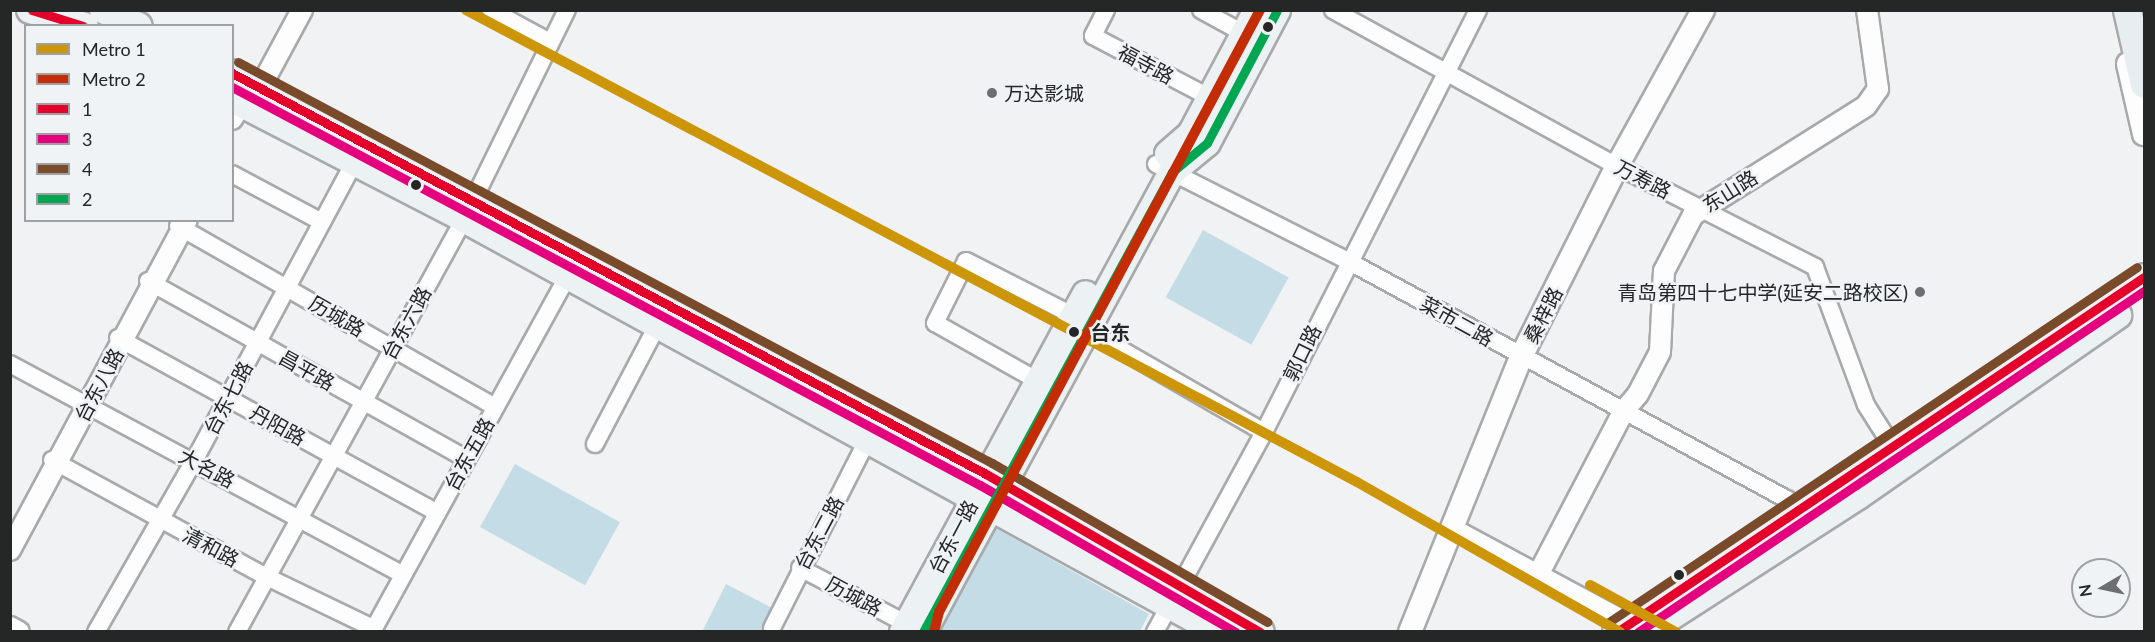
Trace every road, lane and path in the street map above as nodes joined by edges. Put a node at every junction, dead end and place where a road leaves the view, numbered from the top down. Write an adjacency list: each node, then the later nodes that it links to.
1 (30, 10): 16 (main road)
2 (103, 10): 17 (main road)
3 (302, 10): 24 (street)
4 (491, 10): 19 (street)
5 (567, 10): 19 (street, 台东六路)
6 (1106, 10): 23 (street, 福寺路)
7 (1201, 10): 18 (street)
8 (1257, 10): 18 (main road, 台东一路)
9 (1277, 10): 29 (main road, 台东一路)
10 (1333, 10): 20 (street, 万寿路)
11 (1478, 10): 20 (street, 郭口路)
12 (1703, 10): 28 (main road, 桑梓路)
13 (1867, 10): 31 (street, 东山路)
14 (2115, 10): 26 (main road)
15 (2127, 10): 22 (highway)
16 (78, 24)
17 (134, 24)
18 (1245, 34): 29 (main road, 台东一路)
19 (550, 42): 32 (street, 台东六路)
20 (1445, 73): 28 (street, 万寿路); 35 (street, 郭口路)
21 (234, 79): 24 (main road)
22 (2145, 84)
23 (1199, 92)
24 (242, 104): 25 (street); 27 (main road); 32 (main road)
25 (234, 127)
26 (2145, 134)
27 (355, 161): 32 (main road); 33 (street, 台东七路)
28 (1617, 166): 31 (street, 万寿路); 46 (main road, 桑梓路)
29 (1164, 168): 35 (street, 菜市二路); 41 (main road, 台东一路)
30 (234, 175): 33 (street)
31 (1702, 209): 53 (street, 东山路); 57 (street, 万寿路)
32 (468, 210): 36 (main road); 45 (street, 台东六路); 62 (main road)
33 (322, 222): 39 (street, 台东七路)
34 (182, 224): 38 (street, 台东八路); 39 (street, 历城路)
35 (1348, 261): 46 (street, 菜市二路); 54 (street, 郭口路)
36 (567, 277): 42 (main road); 52 (street, 台东五路)
37 (2145, 277): 57 (main road)
38 (150, 283): 43 (street, 台东八路); 44 (street, 昌平路)
39 (287, 287): 44 (street, 台东七路); 45 (street, 历城路)
40 (2145, 296): 66 (main road)
41 (1080, 323): 48 (main road, 台东一路); 48 (street); 54 (street); 62 (main road, 台东一路)
42 (657, 326): 55 (main road); 56 (street)
43 (120, 339): 49 (street, 丹阳路); 50 (street, 台东八路)
44 (258, 343): 49 (street, 台东七路); 51 (street, 昌平路)
45 (393, 348): 51 (street, 台东六路); 52 (street, 历城路)
46 (1521, 357): 53 (street, 菜市二路); 67 (main road, 桑梓路)
47 (10, 364): 50 (street, 大名路)
48 (1038, 381): 62 (main road, 台东一路)
49 (228, 398): 58 (street, 丹阳路); 60 (street, 台东七路)
50 (86, 402): 60 (street, 大名路); 61 (street, 台东八路)
51 (363, 402): 58 (street, 台东六路); 59 (street, 昌平路)
52 (495, 407): 59 (street, 台东五路)
53 (1623, 412): 66 (street, 菜市二路); 71 (street, 东山路)
54 (1264, 432): 74 (street, 郭口路)
55 (868, 439): 62 (main road); 70 (street, 台东二路)
56 (596, 444)
57 (1892, 446): 66 (main road)
58 (333, 456): 63 (street, 丹阳路); 64 (street, 台东六路)
59 (466, 459): 63 (street, 台东五路)
60 (194, 461): 64 (street, 大名路); 65 (street, 台东七路)
61 (54, 462): 65 (street, 清和路); 68 (street, 台东八路); 69 (street, 台东八路)
62 (989, 490): 74 (main road); 77 (main road, 台东一路)
63 (437, 513): 72 (street, 台东五路)
64 (299, 517): 72 (street, 大名路); 73 (street, 台东六路)
65 (160, 520): 73 (street, 清和路); 81 (street, 台东七路)
66 (1802, 520): 78 (main road)
67 (1451, 526): 71 (street); 86 (main road, 桑梓路)
68 (10, 539)
69 (10, 550)
70 (800, 568): 76 (street, 台东二路); 77 (street, 历城路)
71 (1539, 573): 78 (street)
72 (403, 575): 79 (street, 台东五路)
73 (267, 577): 79 (street, 清和路); 82 (street, 台东六路)
74 (1176, 596): 83 (street, 郭口路); 84 (main road); 85 (main road)
75 (10, 627): 80 (street)
76 (772, 628)
77 (911, 629)
78 (1635, 629)
79 (373, 630)
80 (20, 632)
81 (96, 632)
82 (237, 632)
83 (1155, 632)
84 (1218, 632)
85 (1261, 632)
86 (1410, 632)

